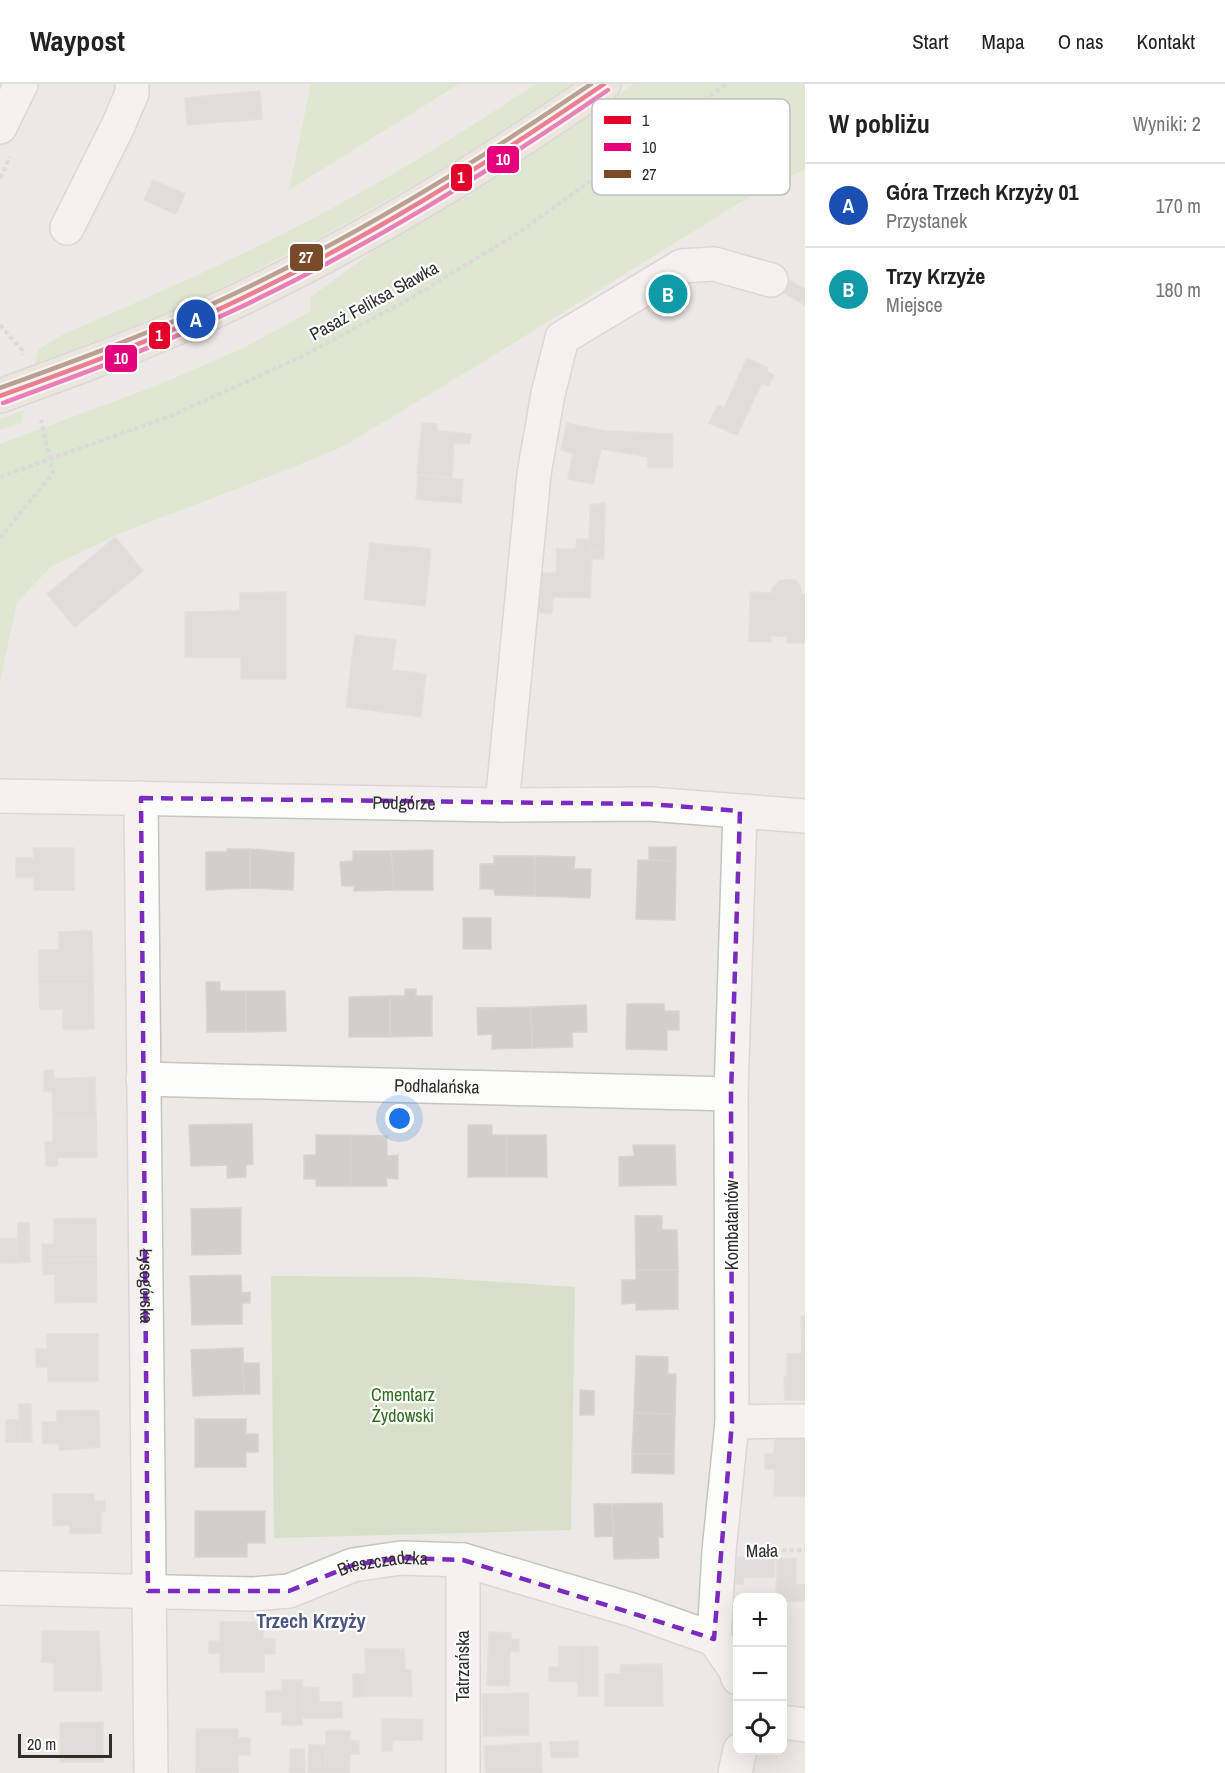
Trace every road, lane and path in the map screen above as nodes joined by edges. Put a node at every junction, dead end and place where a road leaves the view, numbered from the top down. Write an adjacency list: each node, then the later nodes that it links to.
1 (21, 84): 6 (street)
2 (132, 84): 8 (street)
3 (604, 84): 12 (main road)
4 (727, 84): 5 (path, Pasaż Feliksa Sławka)
5 (706, 99)
6 (0, 127)
7 (592, 180): 14 (path, Pasaż Feliksa Sławka)
8 (67, 228)
9 (771, 280): 19 (street)
10 (0, 325): 11 (path)
11 (21, 350)
12 (0, 396)
13 (41, 420): 14 (path)
14 (50, 460): 15 (path, Pasaż Feliksa Sławka); 16 (path)
15 (0, 477)
16 (0, 538)
17 (0, 796): 18 (street, Podgórze)
18 (141, 798): 19 (street, Podgórze); 22 (street, Łysogórska)
19 (502, 805): 20 (street, Podgórze)
20 (740, 811): 21 (street, Podgórze); 23 (street, Kombatantów)
21 (805, 816)
22 (143, 1079): 23 (street, Podhalańska); 30 (street, Łysogórska)
23 (731, 1094): 25 (street, Kombatantów)
24 (805, 1421): 25 (street)
25 (732, 1422): 27 (street, Kombatantów)
26 (805, 1550): 27 (path, Mała)
27 (719, 1551): 31 (street, Kombatantów)
28 (463, 1560): 30 (street, Bieszczadzka); 31 (street, Bieszczadzka); 37 (street, Tatrzańska)
29 (0, 1588): 30 (street, Bieszczadzka)
30 (147, 1592): 36 (street, Łysogórska)
31 (714, 1639): 32 (street)
32 (733, 1666)
33 (787, 1723): 34 (street)
34 (805, 1725)
35 (739, 1755): 38 (street)
36 (150, 1773)
37 (463, 1773)
38 (735, 1773)

